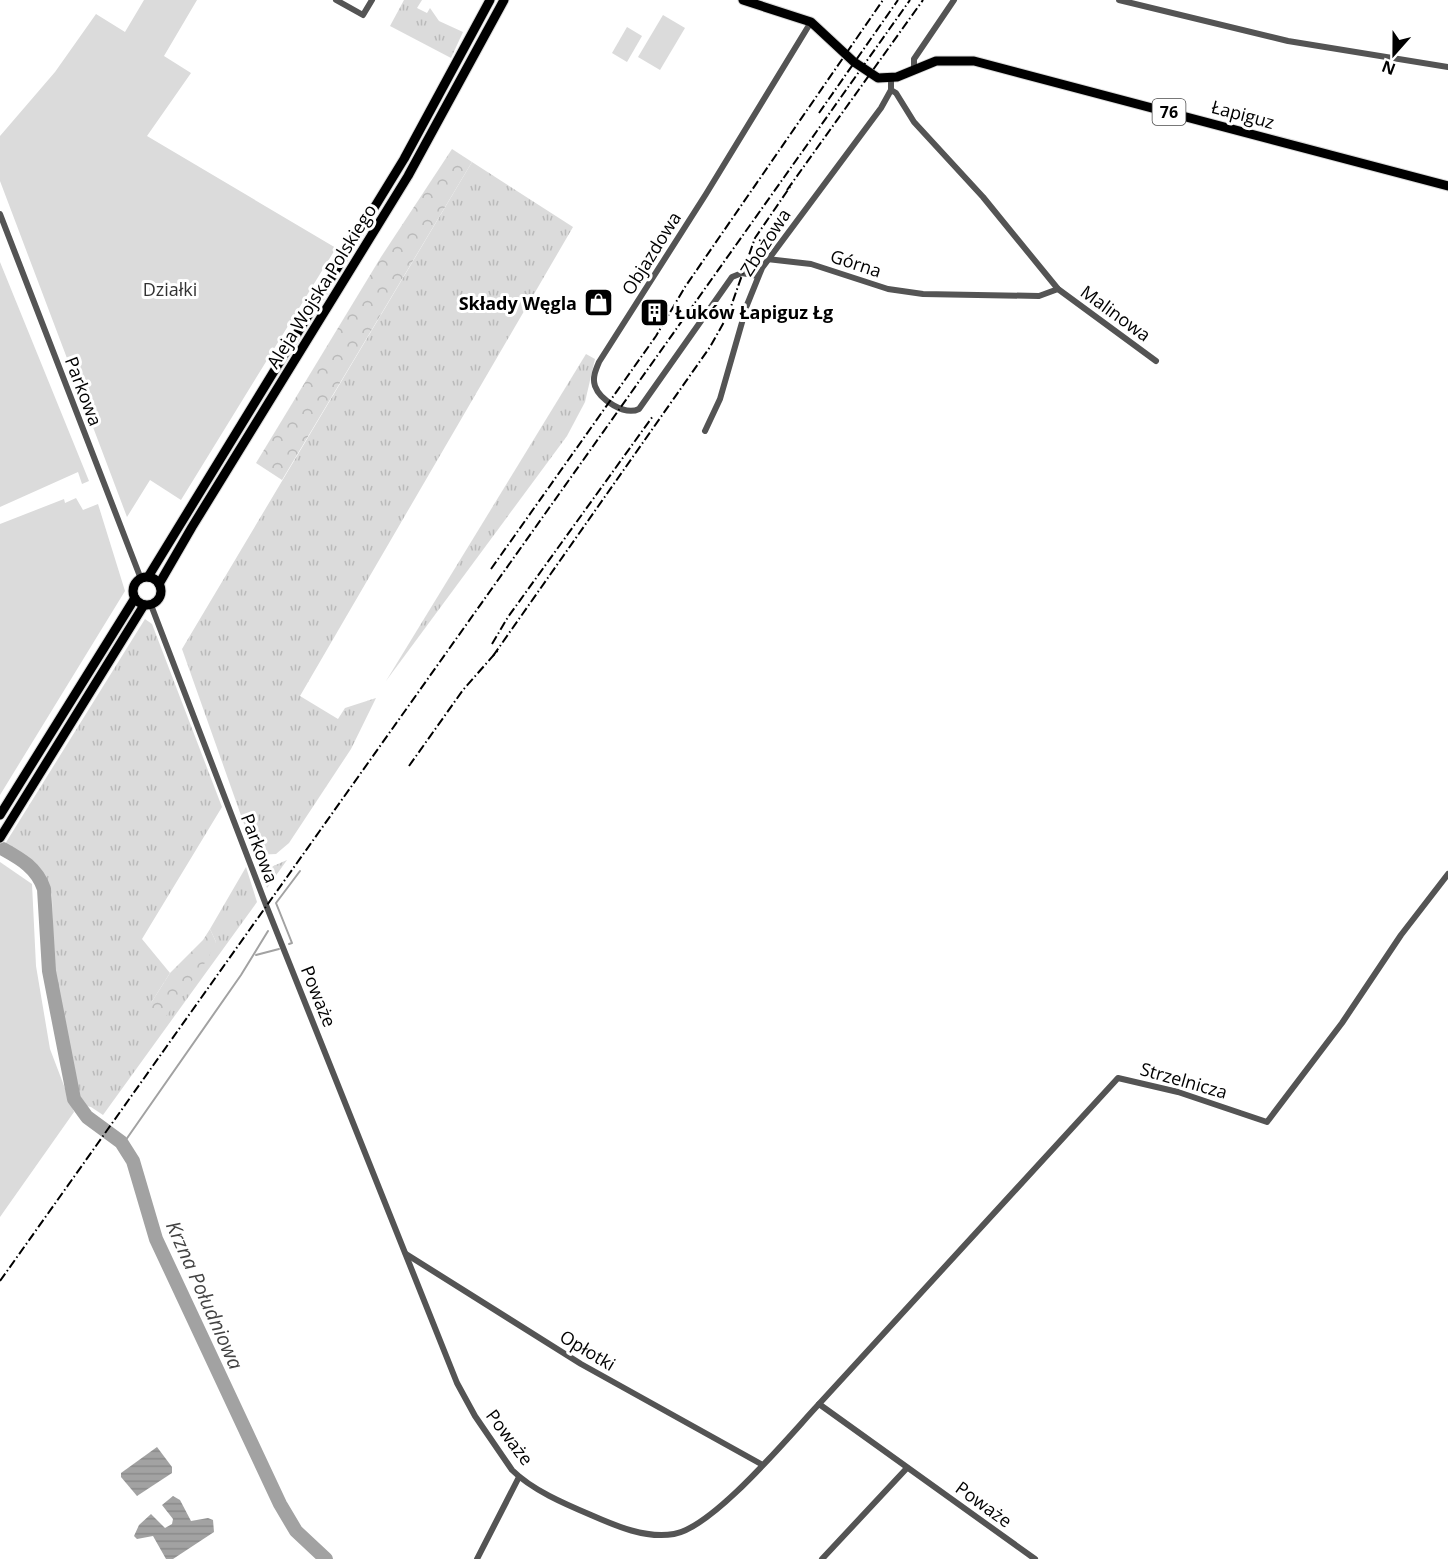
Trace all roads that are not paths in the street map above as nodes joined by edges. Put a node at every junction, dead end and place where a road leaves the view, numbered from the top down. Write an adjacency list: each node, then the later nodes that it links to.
1 (336, 0): 2 (street)
2 (372, 0)
3 (490, 0): 20 (main road, Aleja Wojska Polskiego)
4 (504, 0): 21 (main road, Aleja Wojska Polskiego)
5 (743, 0): 8 (main road)
6 (954, 0): 10 (street)
7 (1119, 0): 9 (street)
8 (811, 22): 11 (main road); 16 (street, Objazdowa)
9 (1448, 67)
10 (914, 69): 11 (main road, Łapiguz / 76); 13 (main road, Łapiguz / 76)
11 (891, 79): 12 (street)
12 (891, 90): 15 (street, Zbożowa); 17 (street, Malinowa)
13 (1448, 186)
14 (0, 214): 20 (street, Parkowa)
15 (767, 260): 16 (street, Zbożowa); 17 (street, Górna)
16 (758, 276): 19 (street, Zbożowa)
17 (1058, 289): 18 (street, Malinowa)
18 (1156, 361)
19 (705, 431)
20 (144, 578): 21 (main road); 22 (main road)
21 (159, 584): 23 (main road)
22 (135, 598): 23 (main road); 24 (main road)
23 (148, 605): 25 (main road); 27 (street, Parkowa)
24 (0, 815)
25 (0, 838)
26 (1448, 874): 29 (street, Strzelnicza)
27 (264, 900): 28 (street, Poważe)
28 (405, 1254): 30 (street, Opłotki); 32 (street, Poważe)
29 (819, 1404): 30 (street, Poważe); 31 (street, Poważe)
30 (761, 1464): 32 (street, Poważe)
31 (907, 1467): 34 (street); 35 (street, Poważe)
32 (519, 1477): 33 (street)
33 (477, 1559)
34 (822, 1559)
35 (1035, 1559)

